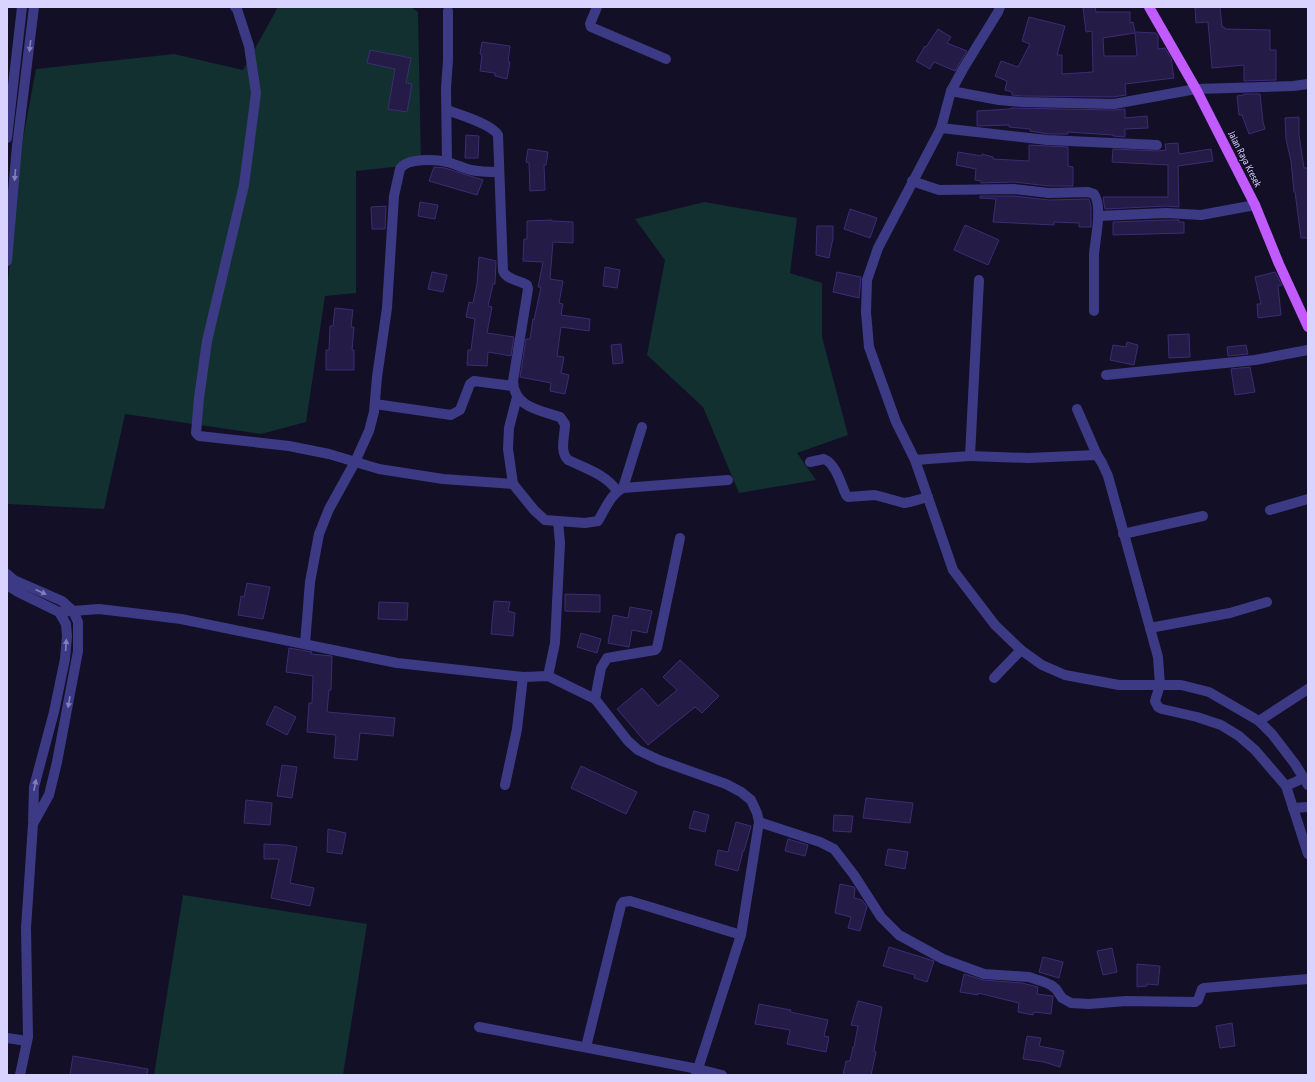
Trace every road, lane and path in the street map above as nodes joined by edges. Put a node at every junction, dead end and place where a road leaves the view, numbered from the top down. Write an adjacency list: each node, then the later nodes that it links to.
1 (22, 7): 14 (street)
2 (34, 7): 21 (street, one-way to 21)
3 (235, 7): 35 (street)
4 (597, 7): 8 (street)
5 (1000, 7): 11 (street)
6 (1148, 7): 10 (main road, Jalan Raya Kresek)
7 (448, 11): 12 (street)
8 (666, 59)
9 (1308, 84): 10 (street)
10 (1196, 89): 11 (street); 19 (main road, Jalan Raya Kresek)
11 (951, 91): 13 (street)
12 (447, 110): 16 (street); 17 (street)
13 (941, 128): 15 (street); 18 (street)
14 (7, 138)
15 (1157, 145)
16 (447, 162): 17 (street); 29 (street)
17 (499, 172): 27 (street)
18 (912, 182): 20 (street); 34 (street)
19 (1255, 205): 20 (street); 24 (main road, Jalan Raya Kresek)
20 (1098, 216): 23 (street)
21 (7, 261)
22 (979, 280): 33 (street)
23 (1094, 312)
24 (1308, 327)
25 (1308, 350): 26 (street)
26 (1106, 375)
27 (513, 386): 28 (street); 29 (street)
28 (517, 397): 38 (street); 39 (street)
29 (375, 404): 35 (street)
30 (1076, 409): 32 (street)
31 (642, 427): 39 (street)
32 (1097, 455): 33 (street); 45 (street)
33 (970, 456): 34 (street)
34 (915, 460): 40 (street)
35 (355, 462): 38 (street); 53 (street)
36 (810, 462): 40 (street)
37 (728, 480): 39 (street)
38 (513, 484): 44 (street)
39 (620, 490): 44 (street)
40 (928, 497): 54 (street)
41 (1308, 499): 42 (street)
42 (1270, 510)
43 (1202, 516): 45 (street)
44 (558, 521): 56 (street)
45 (1123, 534): 52 (street)
46 (680, 538): 62 (street)
47 (7, 574): 50 (street, one-way to 50)
48 (7, 585): 51 (street)
49 (1267, 602): 52 (street)
50 (73, 611): 51 (street); 53 (street); 59 (street)
51 (59, 612): 57 (street, one-way to 51)
52 (1150, 628): 61 (street)
53 (305, 644): 55 (street)
54 (1019, 652): 58 (street); 61 (street)
55 (523, 676): 56 (street); 65 (street)
56 (548, 676): 62 (street)
57 (61, 678): 59 (street); 69 (street, one-way to 57)
58 (994, 678)
59 (73, 680): 69 (street, one-way to 69)
60 (1308, 689): 63 (street)
61 (1158, 693): 63 (street); 64 (street)
62 (595, 699): 68 (street)
63 (1259, 721): 64 (street)
64 (1297, 783): 67 (street)
65 (504, 785)
66 (1308, 807): 67 (street)
67 (1295, 808): 70 (street)
68 (759, 822): 72 (street); 73 (street)
69 (33, 824): 76 (street)
70 (1306, 841): 71 (street)
71 (1308, 854)
72 (741, 935): 77 (street); 78 (street)
73 (1308, 979)
74 (479, 1027): 77 (street)
75 (7, 1038): 76 (street)
76 (27, 1041): 79 (street)
77 (586, 1047): 78 (street)
78 (697, 1072): 80 (street)
79 (20, 1075)
80 (722, 1075)

